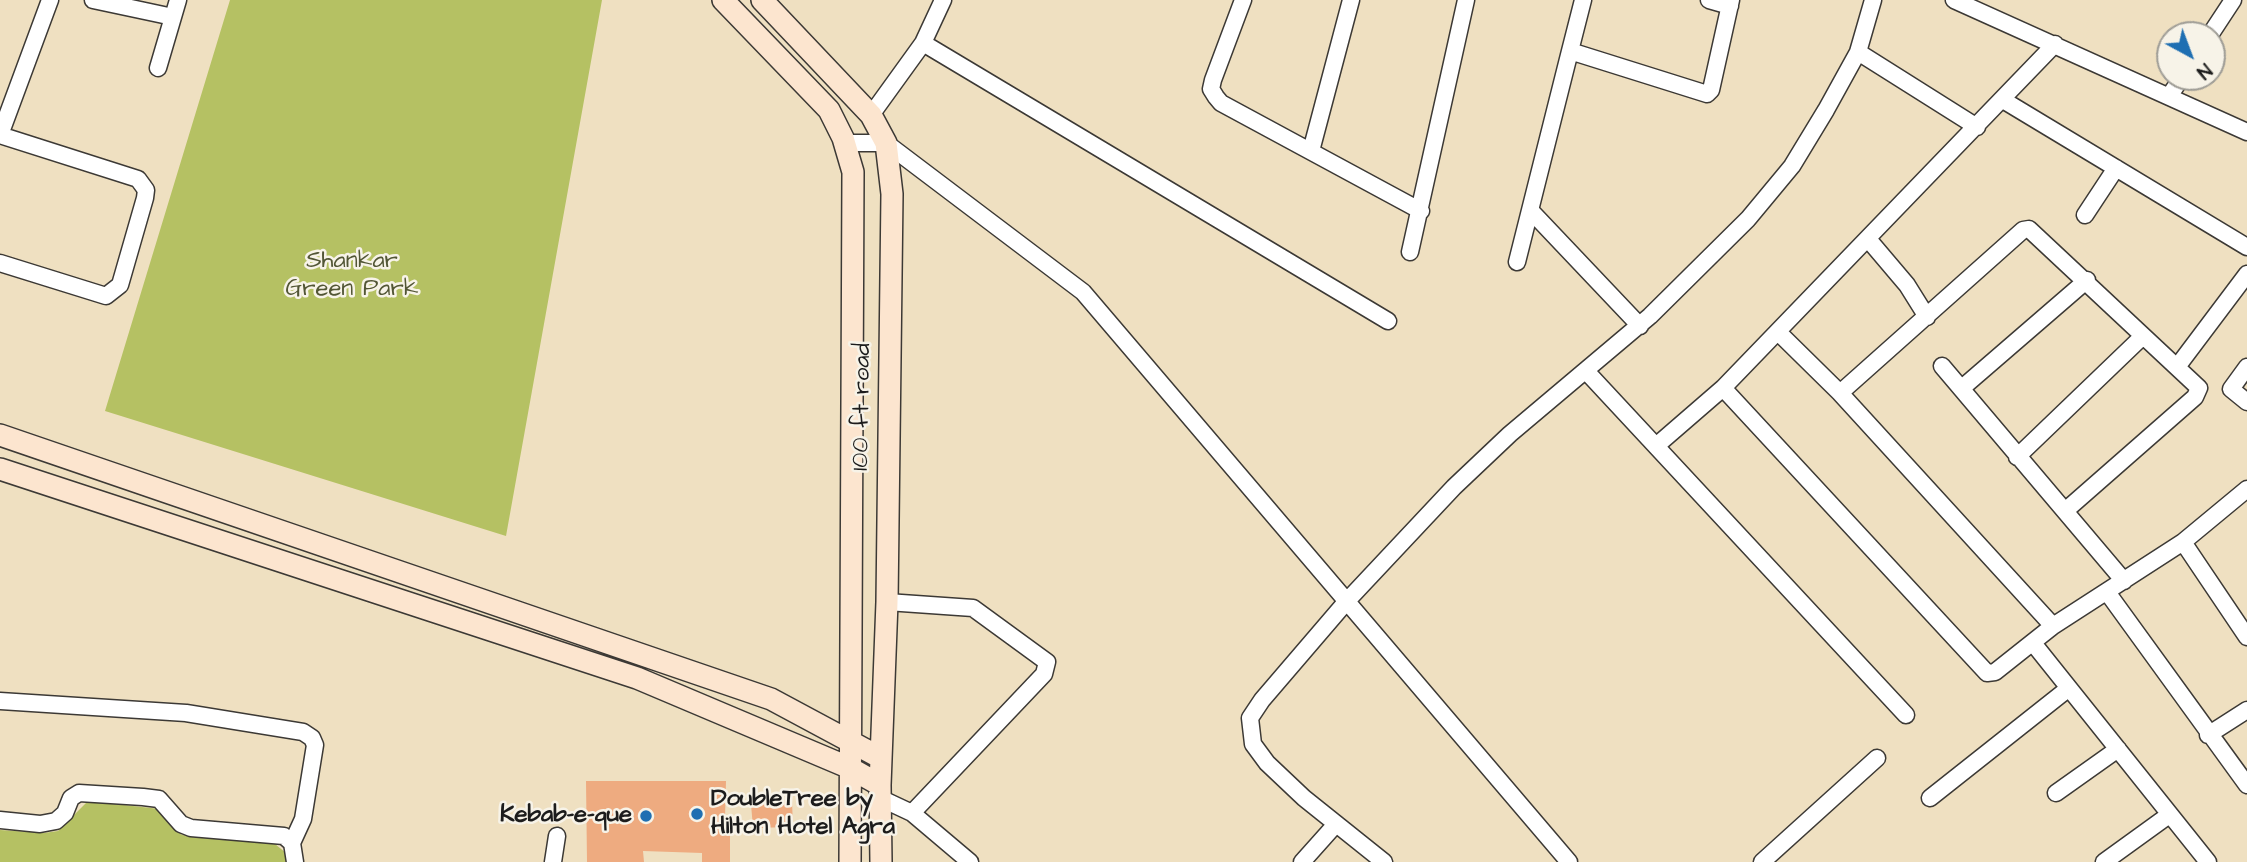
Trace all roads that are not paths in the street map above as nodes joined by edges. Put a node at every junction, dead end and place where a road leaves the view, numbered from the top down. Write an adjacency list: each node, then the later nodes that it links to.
1 (50, 0): 40 (street)
2 (93, 0): 16 (street)
3 (178, 0): 16 (street)
4 (723, 0): 29 (street, 100 ft road)
5 (762, 0): 26 (street, 100 ft road)
6 (943, 0): 18 (street)
7 (1243, 0): 31 (street)
8 (1351, 0): 31 (street)
9 (1466, 0): 34 (street)
10 (1583, 0): 20 (street)
11 (1709, 0): 15 (street)
12 (1873, 0): 21 (street)
13 (1954, 0): 19 (street)
14 (2234, 0): 17 (street)
15 (1730, 3): 20 (street)
16 (173, 17): 22 (street)
17 (2220, 21)
18 (923, 43): 26 (street); 44 (street)
19 (2054, 44): 24 (street); 25 (street)
20 (1570, 51): 33 (street)
21 (1858, 52): 27 (street); 45 (street)
22 (158, 68)
23 (2173, 91): 24 (street)
24 (2170, 95): 28 (street)
25 (2003, 100): 27 (street); 32 (street)
26 (871, 115): 30 (street, 100 ft road)
27 (1977, 127): 36 (street)
28 (2247, 132)
29 (844, 143): 30 (street); 76 (street, 100 ft road)
30 (886, 144): 65 (street); 66 (street, 100 ft road)
31 (1311, 151): 34 (street)
32 (2116, 169): 35 (street); 37 (street)
33 (1530, 210): 39 (street); 45 (street)
34 (1421, 211): 38 (street)
35 (2085, 215)
36 (1868, 239): 43 (street); 46 (street)
37 (2247, 247)
38 (1410, 252)
39 (1517, 262)
40 (0, 263)
41 (2247, 274): 49 (street)
42 (2087, 280): 43 (street); 47 (street); 53 (street)
43 (1927, 317): 54 (street)
44 (1388, 321)
45 (1640, 326): 51 (street)
46 (1778, 332): 52 (street); 54 (street)
47 (2143, 337): 49 (street); 58 (street)
48 (1942, 366): 53 (street)
49 (2177, 367): 61 (street)
50 (2247, 367): 55 (street)
51 (1586, 371): 57 (street); 65 (street)
52 (1723, 388): 57 (street); 70 (street)
53 (1962, 388): 58 (street)
54 (1840, 393): 68 (street)
55 (2247, 402)
56 (0, 435): 76 (street)
57 (1656, 446): 74 (street)
58 (2017, 457): 61 (street)
59 (0, 469): 80 (street)
60 (2247, 489): 62 (street)
61 (2065, 511): 63 (street)
62 (2183, 542): 63 (street); 67 (street)
63 (2124, 580): 64 (street)
64 (2107, 592): 68 (street); 75 (street)
65 (1346, 601): 88 (street); 98 (street)
66 (887, 602): 78 (street, 100 ft road); 85 (street)
67 (2242, 616): 69 (street)
68 (2053, 626): 70 (street)
69 (2247, 637)
70 (2033, 642): 71 (street)
71 (2069, 688): 77 (street); 84 (street)
72 (0, 701): 90 (street)
73 (2247, 710): 75 (street)
74 (1906, 715)
75 (2208, 735): 81 (street)
76 (851, 740): 78 (street); 80 (street, 100 ft road)
77 (2118, 749): 83 (street); 86 (street)
78 (881, 758): 82 (street, 100 ft road)
79 (1877, 758): 99 (street)
80 (850, 768): 82 (street); 93 (street, 100 ft road)
81 (2247, 785)
82 (880, 791): 85 (street); 94 (street, 100 ft road)
83 (2056, 793)
84 (1930, 798)
85 (912, 813): 95 (street)
86 (2169, 815): 100 (street); 101 (street)
87 (0, 820): 90 (street)
88 (1336, 824): 96 (street); 97 (street)
89 (557, 836): 92 (street)
90 (292, 843): 91 (street)
91 (295, 862)
92 (553, 862)
93 (850, 862)
94 (881, 862)
95 (970, 862)
96 (1302, 862)
97 (1384, 862)
98 (1569, 862)
99 (1762, 862)
100 (2104, 862)
101 (2208, 862)

